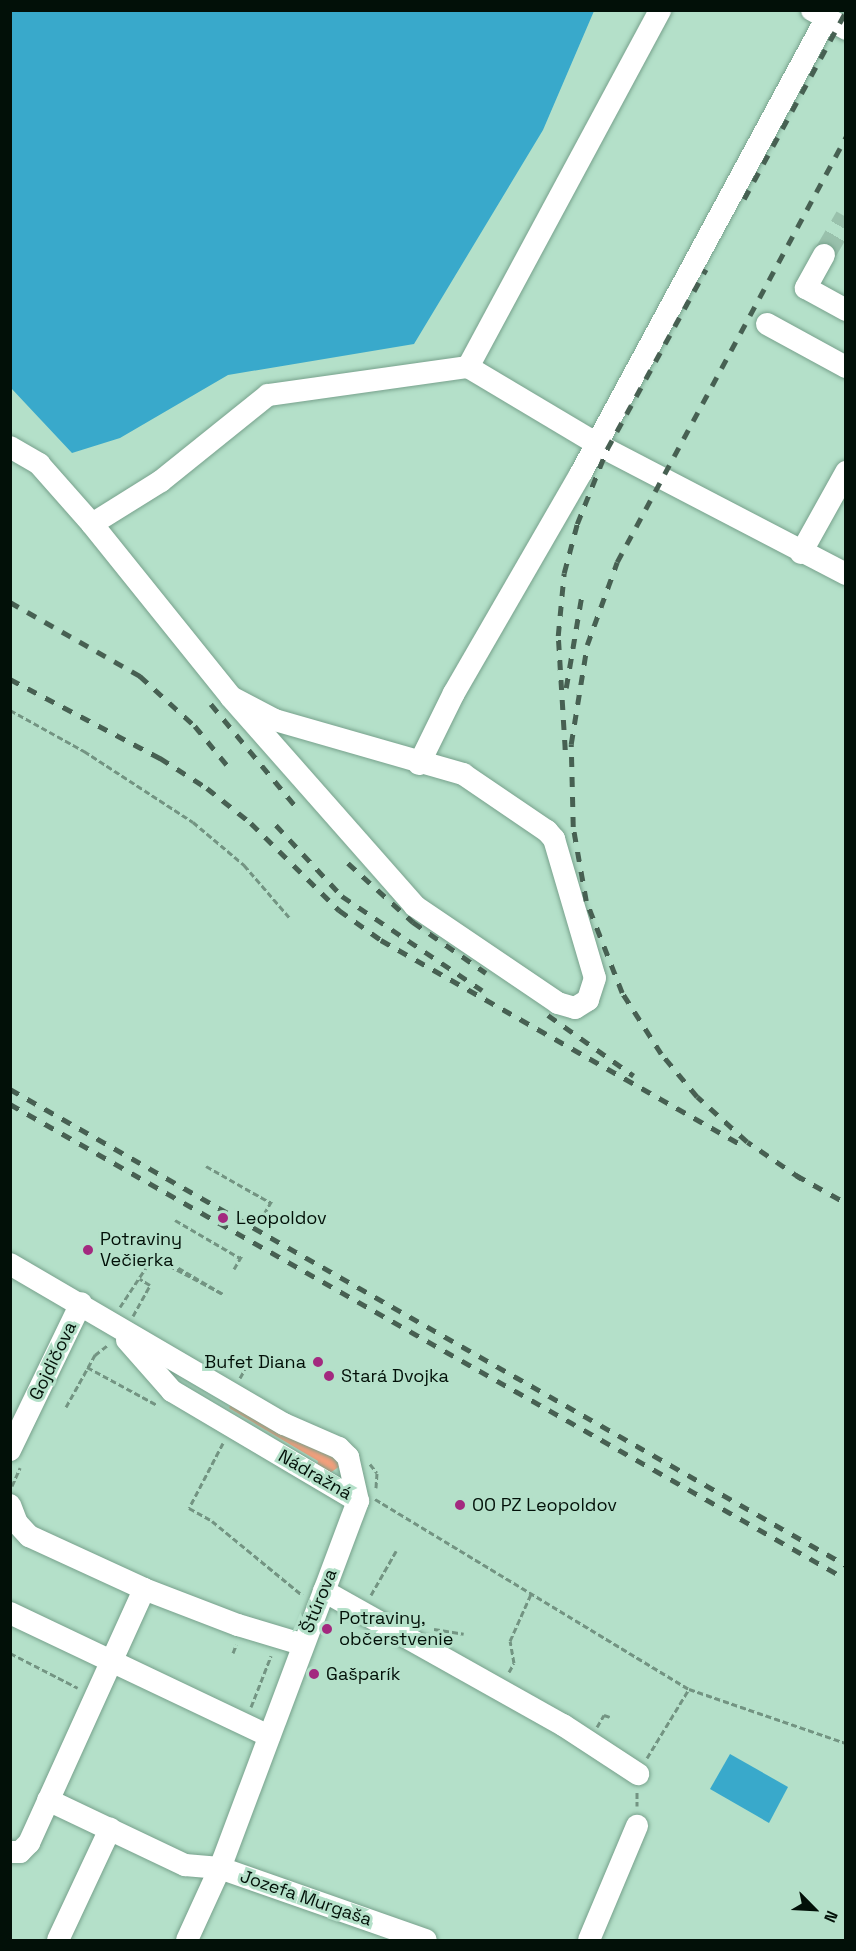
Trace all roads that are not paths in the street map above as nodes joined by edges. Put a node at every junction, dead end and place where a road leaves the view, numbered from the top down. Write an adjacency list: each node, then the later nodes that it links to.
1 (660, 10): 6 (street)
2 (828, 19): 8 (street)
3 (824, 255): 4 (street)
4 (846, 310)
5 (767, 324): 7 (street)
6 (468, 367): 8 (street); 11 (street)
7 (846, 368)
8 (595, 441): 12 (street); 15 (street)
9 (10, 447): 11 (street)
10 (846, 472): 12 (street)
11 (92, 524): 14 (street)
12 (801, 553): 13 (street)
13 (846, 574)
14 (231, 697): 15 (street); 15 (street)
15 (419, 764)
16 (10, 1264): 17 (street, Nádražná)
17 (81, 1303): 18 (street, Nádražná); 19 (street, Gojdičova)
18 (113, 1321): 20 (street, Nádražná); 20 (street, Nádražná)
19 (10, 1450)
20 (358, 1501): 23 (street, Štúrova)
21 (10, 1505): 22 (street)
22 (144, 1589): 25 (street); 26 (street)
23 (316, 1591): 25 (street, Štúrova); 28 (street)
24 (10, 1613): 26 (street)
25 (301, 1644): 27 (street, Štúrova)
26 (110, 1659): 27 (street); 29 (street)
27 (269, 1736): 33 (street, Štúrova)
28 (638, 1774)
29 (48, 1800): 31 (street); 32 (street)
30 (637, 1826): 37 (street)
31 (110, 1829): 33 (street); 34 (street)
32 (10, 1852)
33 (220, 1868): 35 (street, Štúrova); 36 (street, Jozefa Murgaša)
34 (58, 1941)
35 (187, 1941)
36 (426, 1941)
37 (589, 1941)

